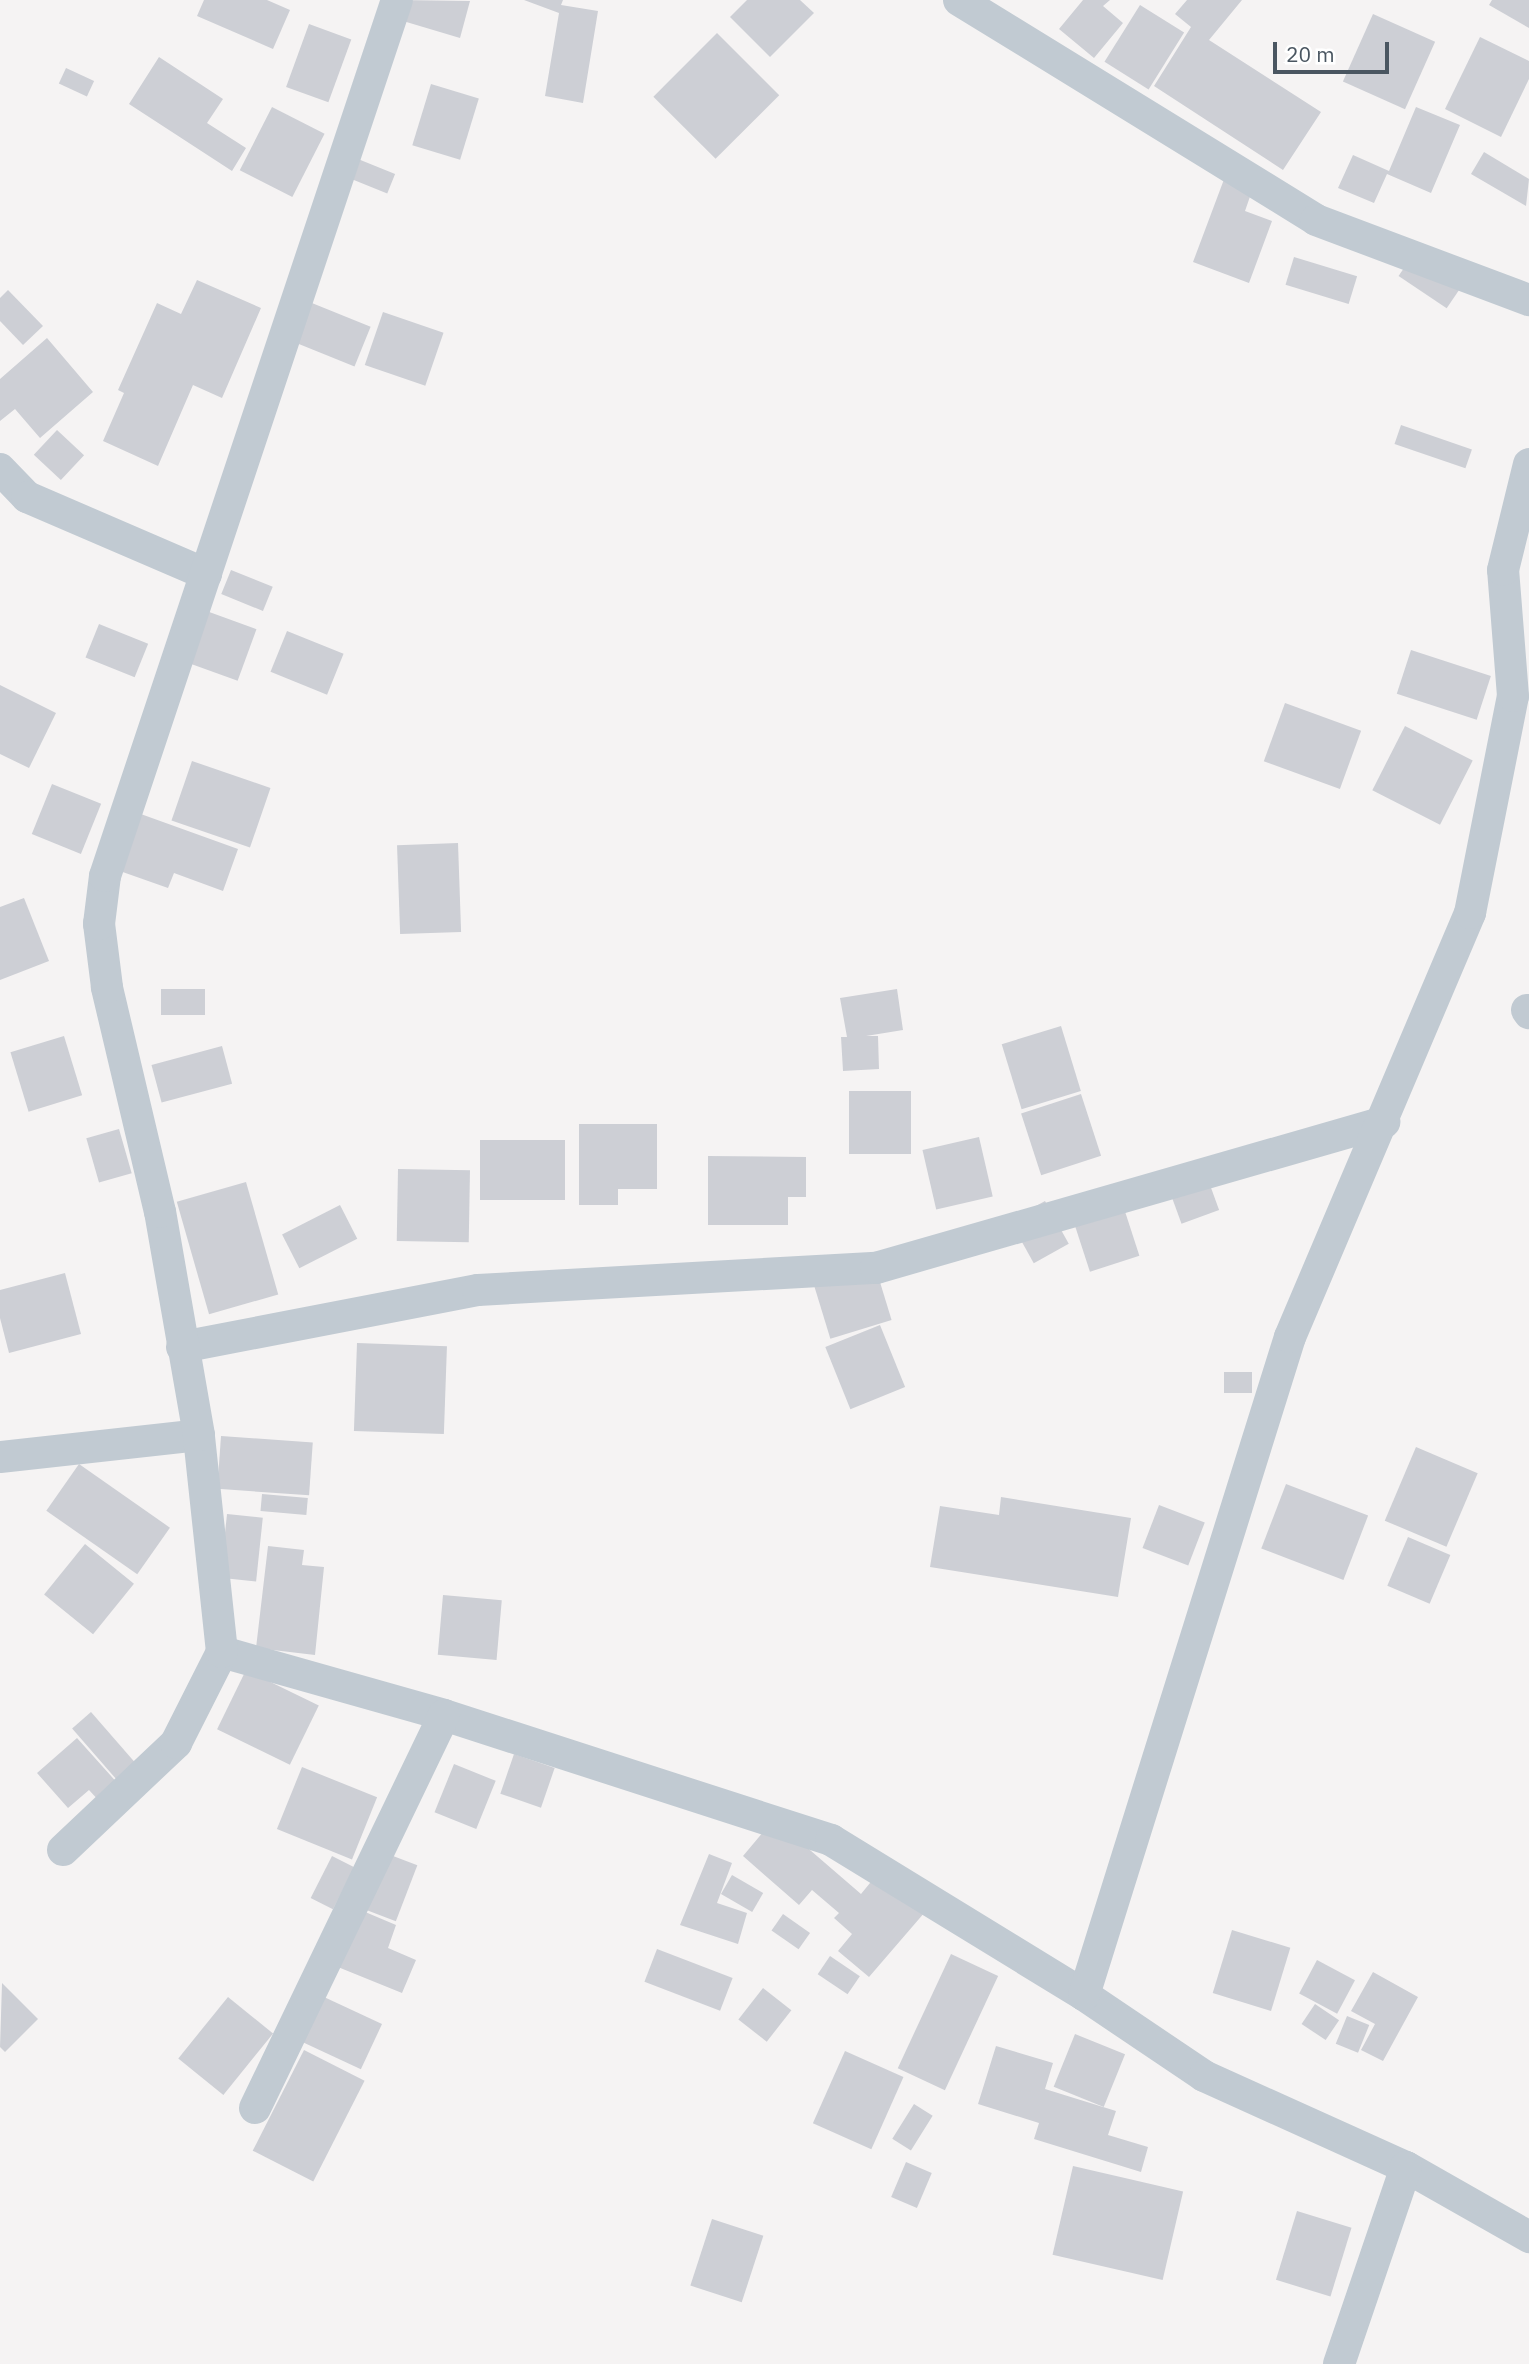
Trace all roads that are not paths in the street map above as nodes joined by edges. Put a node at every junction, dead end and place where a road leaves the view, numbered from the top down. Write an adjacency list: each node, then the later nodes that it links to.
1 (397, 0): 6 (street)
2 (959, 0): 3 (street)
3 (1529, 300)
4 (1529, 464): 7 (street)
5 (0, 469): 6 (street)
6 (206, 574): 9 (street)
7 (1521, 700): 8 (street)
8 (1384, 1122): 9 (street); 15 (street)
9 (182, 1347): 10 (street)
10 (199, 1435): 11 (street); 12 (street)
11 (0, 1457)
12 (222, 1652): 13 (street); 14 (street)
13 (444, 1715): 15 (street); 16 (street)
14 (63, 1850)
15 (1083, 1995): 17 (street)
16 (255, 2108)
17 (1406, 2167): 18 (street); 19 (street)
18 (1529, 2236)
19 (1339, 2364)

